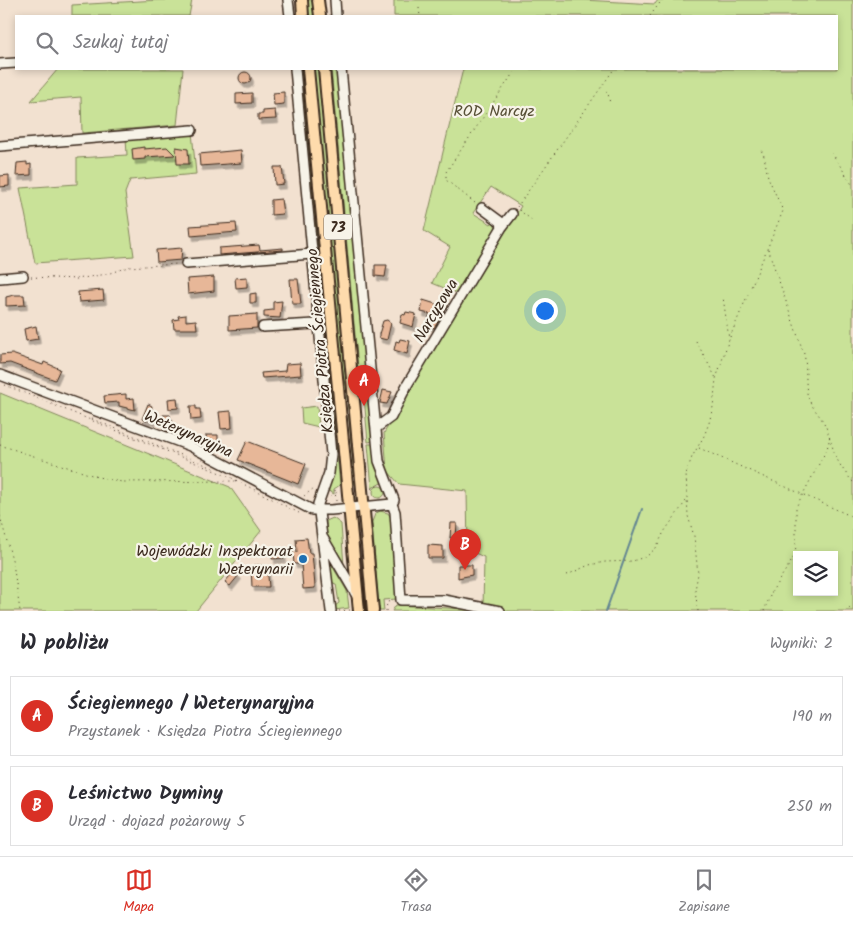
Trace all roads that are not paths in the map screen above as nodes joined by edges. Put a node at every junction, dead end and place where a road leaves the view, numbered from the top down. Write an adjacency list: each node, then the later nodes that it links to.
1 (288, 0): 5 (street)
2 (302, 0): 6 (main road)
3 (318, 0): 7 (main road)
4 (335, 0): 8 (street)
5 (290, 15)
6 (303, 15)
7 (320, 15)
8 (336, 15)
9 (15, 63): 10 (street)
10 (0, 64)
11 (294, 70): 20 (street)
12 (308, 70): 30 (main road, Księdza Piotra Ściegiennego / 73)
13 (324, 70): 29 (main road, Księdza Piotra Ściegiennego / 73)
14 (341, 70): 27 (street)
15 (192, 130): 16 (street)
16 (0, 146)
17 (480, 207): 19 (street)
18 (514, 211): 19 (street, Narcyzowa)
19 (502, 227): 27 (street, Narcyzowa)
20 (312, 254): 21 (street); 31 (street)
21 (186, 264)
22 (23, 276): 23 (street)
23 (0, 278)
24 (314, 324): 25 (street)
25 (263, 328)
26 (0, 375): 31 (street, Weterynaryjna)
27 (376, 428): 28 (street)
28 (392, 504): 29 (street, Weterynaryjna); 37 (street)
29 (364, 508): 30 (street, Weterynaryjna); 36 (main road, Księdza Piotra Ściegiennego / 73)
30 (350, 509): 31 (street, Weterynaryjna); 33 (main road, Księdza Piotra Ściegiennego / 73)
31 (319, 511): 32 (street)
32 (320, 534): 33 (street); 35 (street)
33 (358, 596): 34 (main road, Księdza Piotra Ściegiennego / 73)
34 (355, 610)
35 (331, 611)
36 (373, 611)
37 (500, 611)

